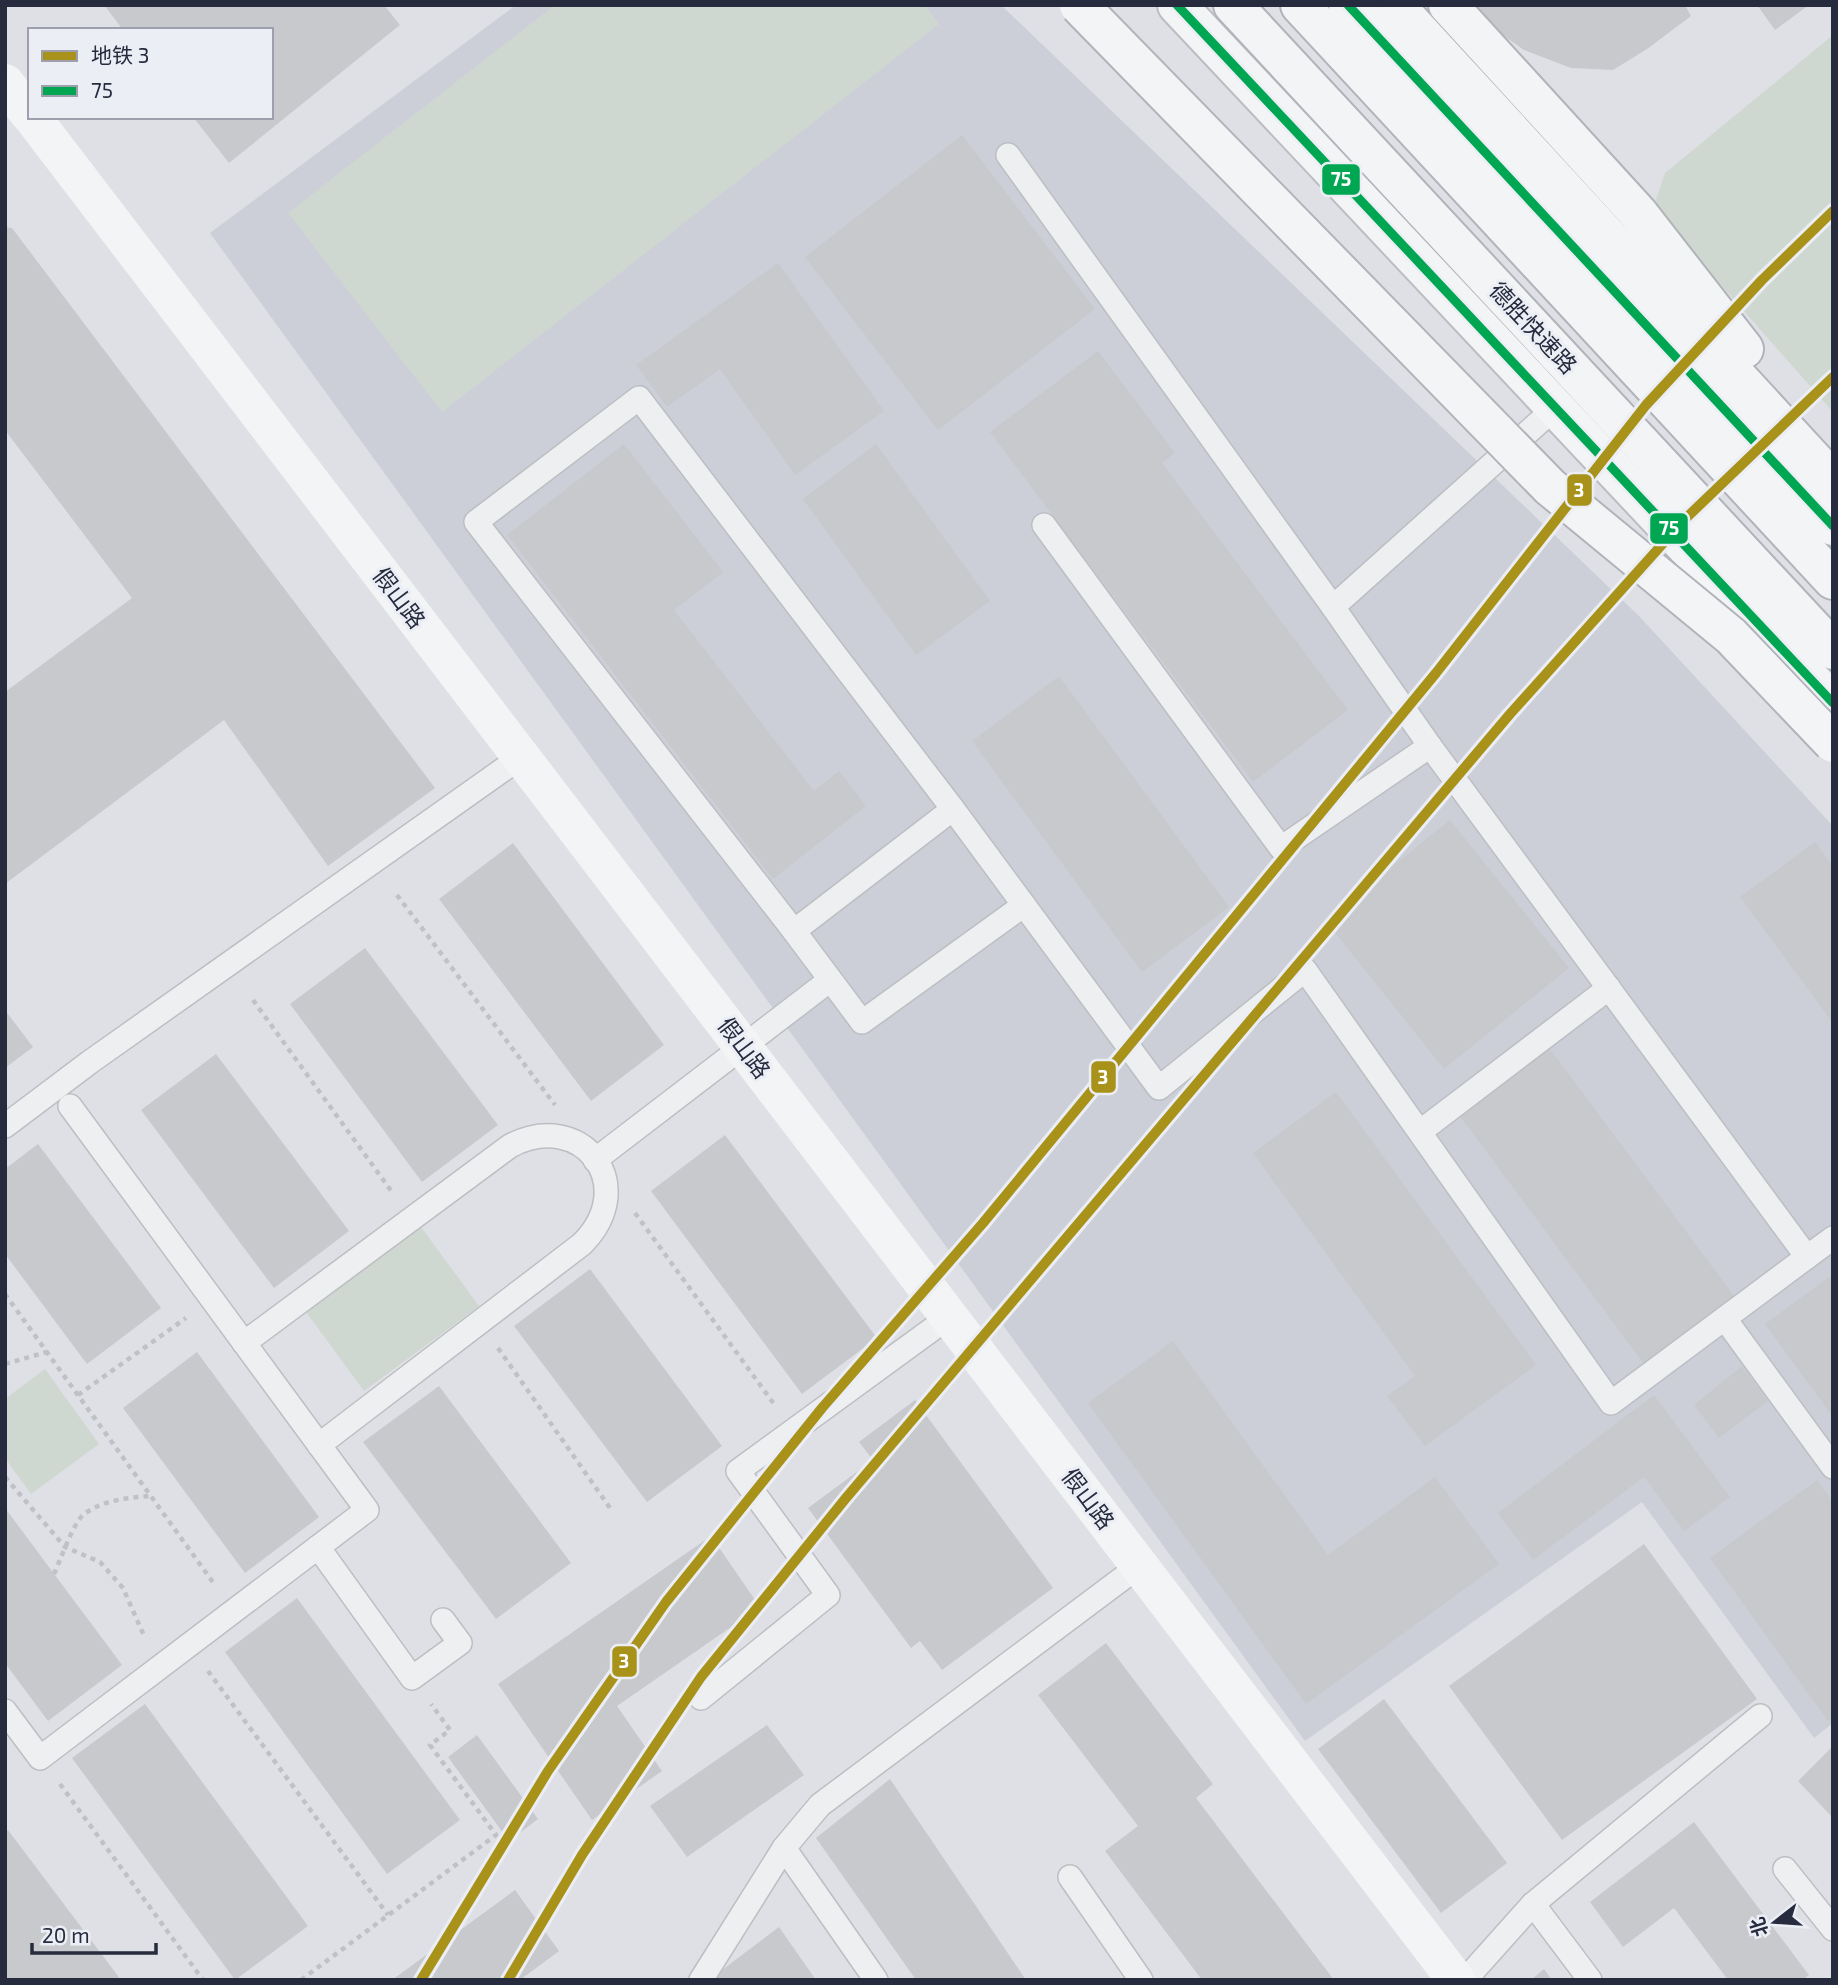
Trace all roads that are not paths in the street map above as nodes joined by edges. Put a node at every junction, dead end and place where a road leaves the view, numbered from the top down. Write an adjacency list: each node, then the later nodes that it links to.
1 (1079, 5): 20 (main road, bridge)
2 (1116, 5): 20 (main road, bridge)
3 (1177, 5): 13 (main road)
4 (1233, 5): 21 (main road, 德胜快速路)
5 (1300, 5): 18 (main road)
6 (1348, 5): 17 (main road)
7 (1395, 5): 15 (main road)
8 (1448, 5): 14 (main road)
9 (5, 83): 10 (main road, 假山路)
10 (28, 112)
11 (33, 119): 25 (main road, 假山路)
12 (1007, 155): 19 (lane)
13 (1556, 407): 19 (lane); 22 (main road)
14 (1833, 464)
15 (1833, 481)
16 (1044, 525): 24 (lane)
17 (1833, 526)
18 (1833, 580)
19 (1333, 607): 24 (lane)
20 (1731, 636): 23 (main road, bridge)
21 (1833, 650)
22 (1833, 703)
23 (1833, 743)
24 (1430, 746): 30 (lane)
25 (521, 757): 31 (main road, 假山路); 33 (lane)
26 (953, 809): 27 (lane); 28 (lane); 28 (lane)
27 (1024, 905): 29 (lane); 34 (lane)
28 (793, 931): 29 (lane)
29 (830, 980): 31 (lane)
30 (1609, 988): 34 (lane); 37 (lane)
31 (743, 1048): 35 (lane); 38 (main road, 假山路)
32 (70, 1106): 40 (lane)
33 (5, 1126)
34 (1421, 1131): 39 (lane)
35 (596, 1160): 40 (lane); 41 (lane)
36 (1833, 1238): 37 (lane)
37 (1807, 1257): 39 (lane)
38 (949, 1317): 44 (main road, 假山路); 46 (lane)
39 (1725, 1319): 42 (lane)
40 (244, 1343): 41 (lane)
41 (319, 1445): 43 (lane)
42 (1833, 1467)
43 (318, 1547): 45 (lane); 47 (lane)
44 (1139, 1566): 49 (lane); 57 (main road, 假山路)
45 (443, 1620)
46 (701, 1698)
47 (5, 1711)
48 (1760, 1716): 52 (lane)
49 (784, 1848): 54 (lane); 55 (lane)
50 (1785, 1869): 53 (lane)
51 (1070, 1877): 56 (lane)
52 (1533, 1904): 58 (lane); 59 (lane)
53 (1833, 1929)
54 (701, 1980)
55 (876, 1980)
56 (1141, 1980)
57 (1456, 1980)
58 (1465, 1980)
59 (1590, 1980)

